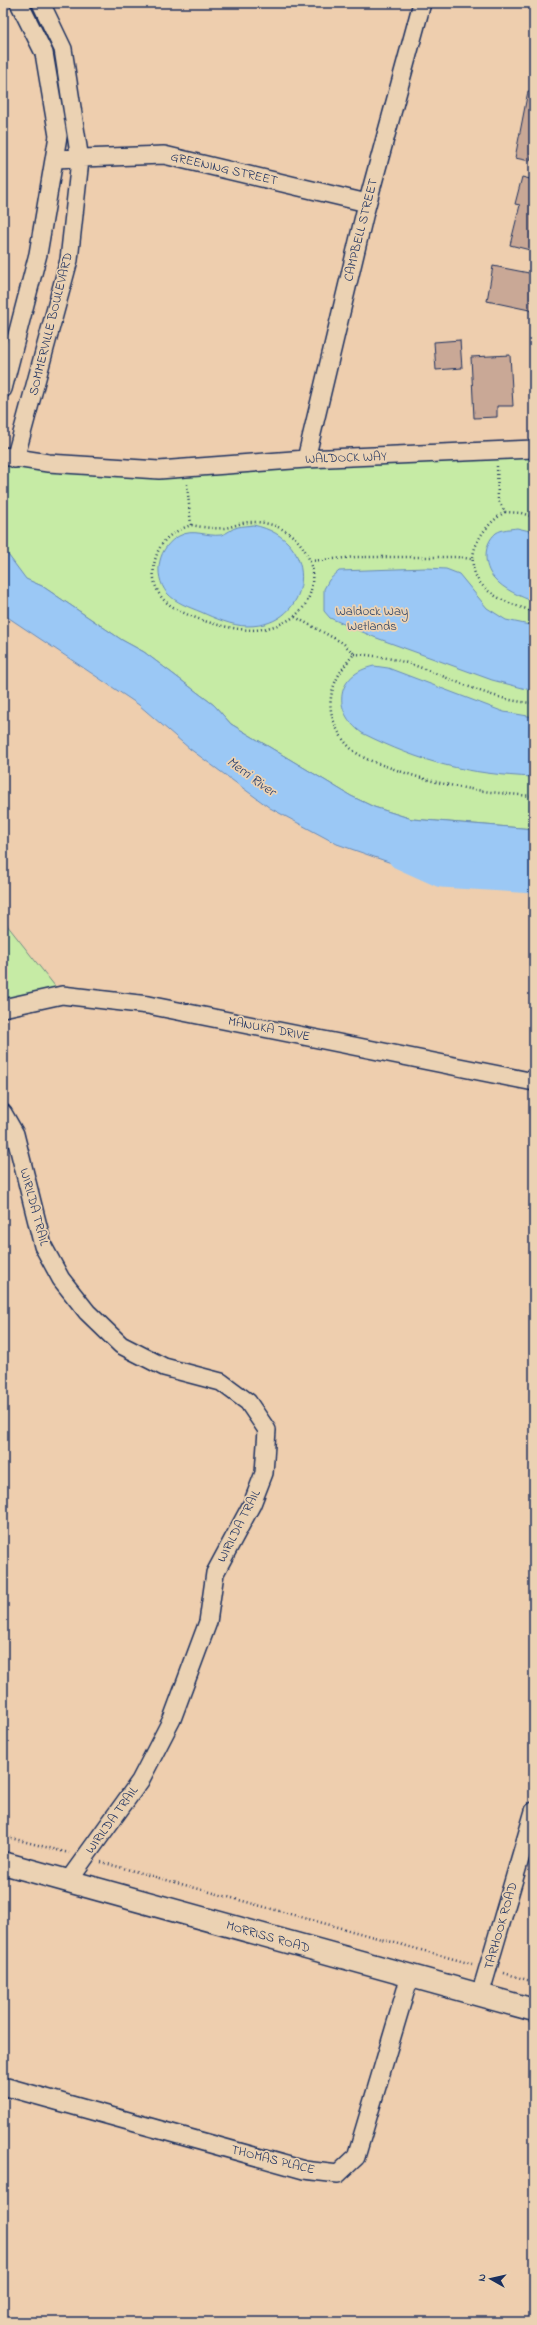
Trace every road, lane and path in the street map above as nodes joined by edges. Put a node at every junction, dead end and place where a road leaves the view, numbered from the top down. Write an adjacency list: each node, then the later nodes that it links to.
1 (19, 3): 4 (street)
2 (41, 3): 5 (street, SOMMERVILLE BOULEVARD)
3 (422, 3): 6 (street, CAMPBELL STREET)
4 (54, 159): 5 (street, GREENING STREET); 7 (street)
5 (80, 160): 6 (street, GREENING STREET); 10 (street, SOMMERVILLE BOULEVARD)
6 (367, 203): 11 (street, CAMPBELL STREET)
7 (3, 389)
8 (534, 449): 9 (street, WALDOCK WAY)
9 (497, 450): 11 (street, WALDOCK WAY); 13 (path)
10 (9, 457): 12 (street, WALDOCK WAY)
11 (306, 459): 12 (street, WALDOCK WAY)
12 (186, 468): 15 (path)
13 (505, 512): 14 (path); 16 (path)
14 (534, 517)
15 (191, 525): 17 (path); 19 (path)
16 (472, 559): 17 (path); 18 (path)
17 (310, 561): 19 (path)
18 (534, 611)
19 (295, 616): 20 (path)
20 (354, 654): 21 (path); 22 (path)
21 (534, 704)
22 (534, 796)
23 (3, 1008): 24 (street, MANUKA DRIVE)
24 (534, 1082)
25 (3, 1113): 28 (street, WIRILDA TRAIL)
26 (534, 1811): 31 (street, TARHOOK ROAD)
27 (3, 1836): 28 (path)
28 (85, 1858): 30 (street, WIRILDA TRAIL); 31 (path)
29 (3, 1863): 30 (street, MORRISS ROAD)
30 (68, 1881): 32 (street, MORRISS ROAD)
31 (488, 1969): 33 (path); 34 (street, TARHOOK ROAD)
32 (410, 1976): 34 (street, MORRISS ROAD); 36 (street, THOMAS PLACE)
33 (534, 1982)
34 (480, 1995): 35 (street, MORRISS ROAD)
35 (534, 2010)
36 (3, 2086)

